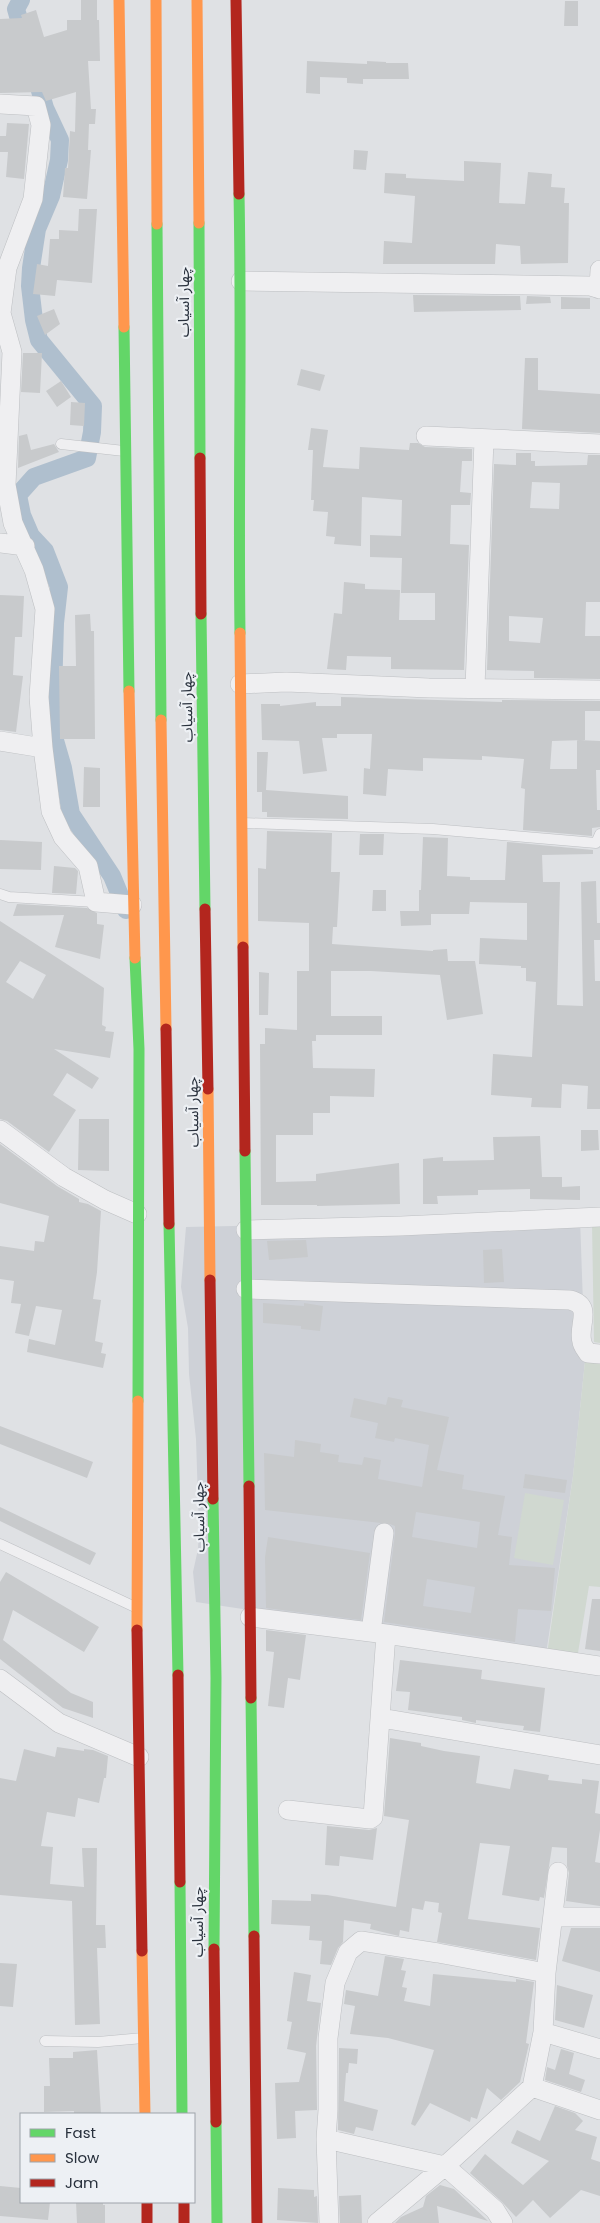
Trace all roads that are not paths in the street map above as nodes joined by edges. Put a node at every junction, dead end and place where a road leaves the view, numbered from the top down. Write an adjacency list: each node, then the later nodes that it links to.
1 (119, 0): 13 (main road)
2 (156, 0): 54 (main road, چهار آسیاب)
3 (197, 0): 61 (main road, چهار آسیاب)
4 (236, 0): 7 (main road)
5 (0, 104): 15 (street)
6 (600, 270): 8 (street)
7 (241, 281): 8 (street); 16 (main road)
8 (600, 289)
9 (426, 436): 10 (street)
10 (484, 439): 12 (street); 17 (street)
11 (61, 444): 13 (lane)
12 (600, 444)
13 (127, 451): 25 (main road)
14 (0, 543): 15 (street)
15 (25, 546): 20 (street)
16 (240, 684): 17 (street); 21 (main road)
17 (475, 688): 18 (street)
18 (600, 690)
19 (0, 741): 20 (street)
20 (43, 748): 24 (street)
21 (242, 823): 22 (lane); 29 (main road)
22 (600, 834)
23 (0, 894): 24 (lane)
24 (103, 902): 25 (street)
25 (132, 905): 27 (main road)
26 (0, 1130): 27 (street)
27 (130, 1211): 34 (main road)
28 (600, 1217): 29 (street)
29 (246, 1230): 30 (main road)
30 (246, 1289): 31 (street); 35 (main road)
31 (600, 1354)
32 (384, 1533): 36 (street)
33 (0, 1544): 34 (lane)
34 (137, 1607): 41 (main road)
35 (250, 1617): 36 (street); 62 (main road)
36 (378, 1633): 37 (street); 39 (street)
37 (600, 1666)
38 (0, 1679): 41 (street)
39 (381, 1718): 40 (street); 42 (street)
40 (600, 1754)
41 (139, 1756): 48 (main road)
42 (288, 1810)
43 (558, 1872): 44 (street)
44 (553, 1917): 45 (street); 46 (street)
45 (600, 1917)
46 (546, 1973): 47 (street); 55 (street)
47 (543, 2032): 50 (street); 51 (street)
48 (144, 2038): 49 (lane); 53 (main road)
49 (45, 2041)
50 (600, 2049)
51 (532, 2087): 52 (street); 56 (street)
52 (600, 2110)
53 (145, 2113)
54 (182, 2113)
55 (326, 2140): 56 (street); 63 (street)
56 (445, 2166): 64 (street); 65 (street)
57 (147, 2203): 59 (main road)
58 (184, 2203): 60 (main road)
59 (147, 2223)
60 (184, 2223)
61 (217, 2223)
62 (257, 2223)
63 (329, 2223)
64 (377, 2223)
65 (503, 2223)

